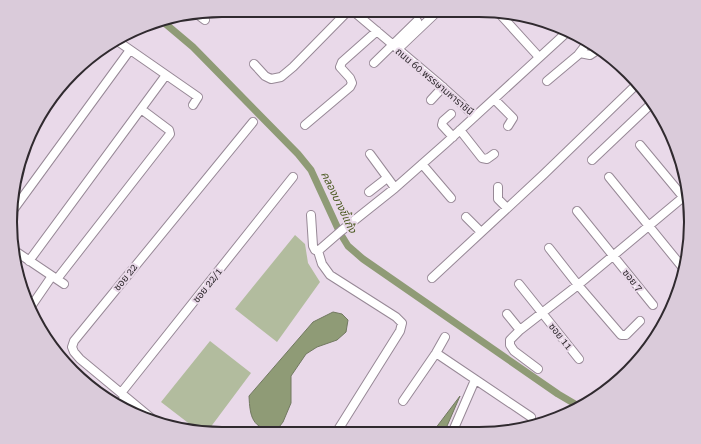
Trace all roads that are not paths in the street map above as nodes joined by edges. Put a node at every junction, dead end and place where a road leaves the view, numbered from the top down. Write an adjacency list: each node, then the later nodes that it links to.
1 (342, 17): 18 (street)
2 (360, 17): 8 (street, ถนน 60 พรรษามหาราชินี)
3 (431, 17): 12 (street)
4 (202, 18): 6 (street)
5 (504, 19): 16 (street)
6 (205, 20)
7 (417, 21): 12 (street)
8 (377, 31): 12 (street, ถนน 60 พรรษามหาราชินี); 31 (street)
9 (563, 35): 16 (street, ถนน 60 พรรษามหาราชินี)
10 (121, 43): 13 (street)
11 (585, 46): 15 (street)
12 (396, 47): 17 (street); 21 (street, ถนน 60 พรรษามหาราชินี)
13 (130, 50): 19 (street); 49 (street)
14 (594, 52): 15 (street)
15 (580, 53): 20 (street)
16 (539, 57): 23 (street, ถนน 60 พรรษามหาราชินี)
17 (374, 63)
18 (254, 64)
19 (166, 75): 25 (street); 27 (street)
20 (547, 81)
21 (443, 87): 24 (street); 29 (street, ถนน 60 พรรษามหาราชินี)
22 (633, 87): 50 (street)
23 (494, 99): 29 (street, ถนน 60 พรรษามหาราชินี); 32 (street)
24 (431, 100)
25 (193, 105)
26 (648, 106): 38 (street)
27 (141, 109): 60 (street); 63 (street)
28 (451, 114): 34 (street)
29 (475, 116): 33 (street)
30 (253, 122): 77 (street, ซอย 22)
31 (305, 125)
32 (508, 126)
33 (460, 130): 34 (street); 37 (street)
34 (453, 137): 39 (street)
35 (640, 145): 45 (street)
36 (370, 154): 42 (street)
37 (494, 154)
38 (592, 160)
39 (422, 164): 44 (street); 48 (street)
40 (293, 177): 77 (street, ซอย 22/1)
41 (610, 177): 54 (street)
42 (387, 178): 44 (street); 46 (street)
43 (498, 187): 50 (street)
44 (395, 188): 57 (street)
45 (681, 191)
46 (369, 192)
47 (682, 197): 54 (street)
48 (451, 198)
49 (18, 204)
50 (507, 208): 55 (street)
51 (577, 211): 58 (street, ซอย 7)
52 (311, 216): 57 (street)
53 (466, 217): 55 (street)
54 (648, 225): 58 (street); 61 (street)
55 (481, 232): 62 (street)
56 (549, 248): 65 (street)
57 (318, 251): 82 (street)
58 (612, 254): 65 (street); 67 (street, ซอย 7)
59 (20, 256): 60 (street)
60 (29, 261): 63 (street)
61 (680, 264)
62 (432, 278)
63 (58, 280): 66 (street)
64 (520, 284): 68 (street, ซอย 11)
65 (578, 285): 68 (street); 70 (street)
66 (34, 304)
67 (654, 305)
68 (542, 312): 71 (street); 74 (street, ซอย 11)
69 (507, 314): 71 (street)
70 (640, 321)
71 (520, 330): 75 (street)
72 (445, 337): 73 (street)
73 (436, 353): 76 (street); 79 (street)
74 (579, 359)
75 (538, 369)
76 (475, 380): 81 (street); 83 (street)
77 (123, 395): 78 (street, ซอย 22/1); 80 (street, ซอย 22)
78 (120, 401)
79 (403, 401)
80 (141, 410)
81 (531, 417)
82 (340, 427)
83 (455, 427)

